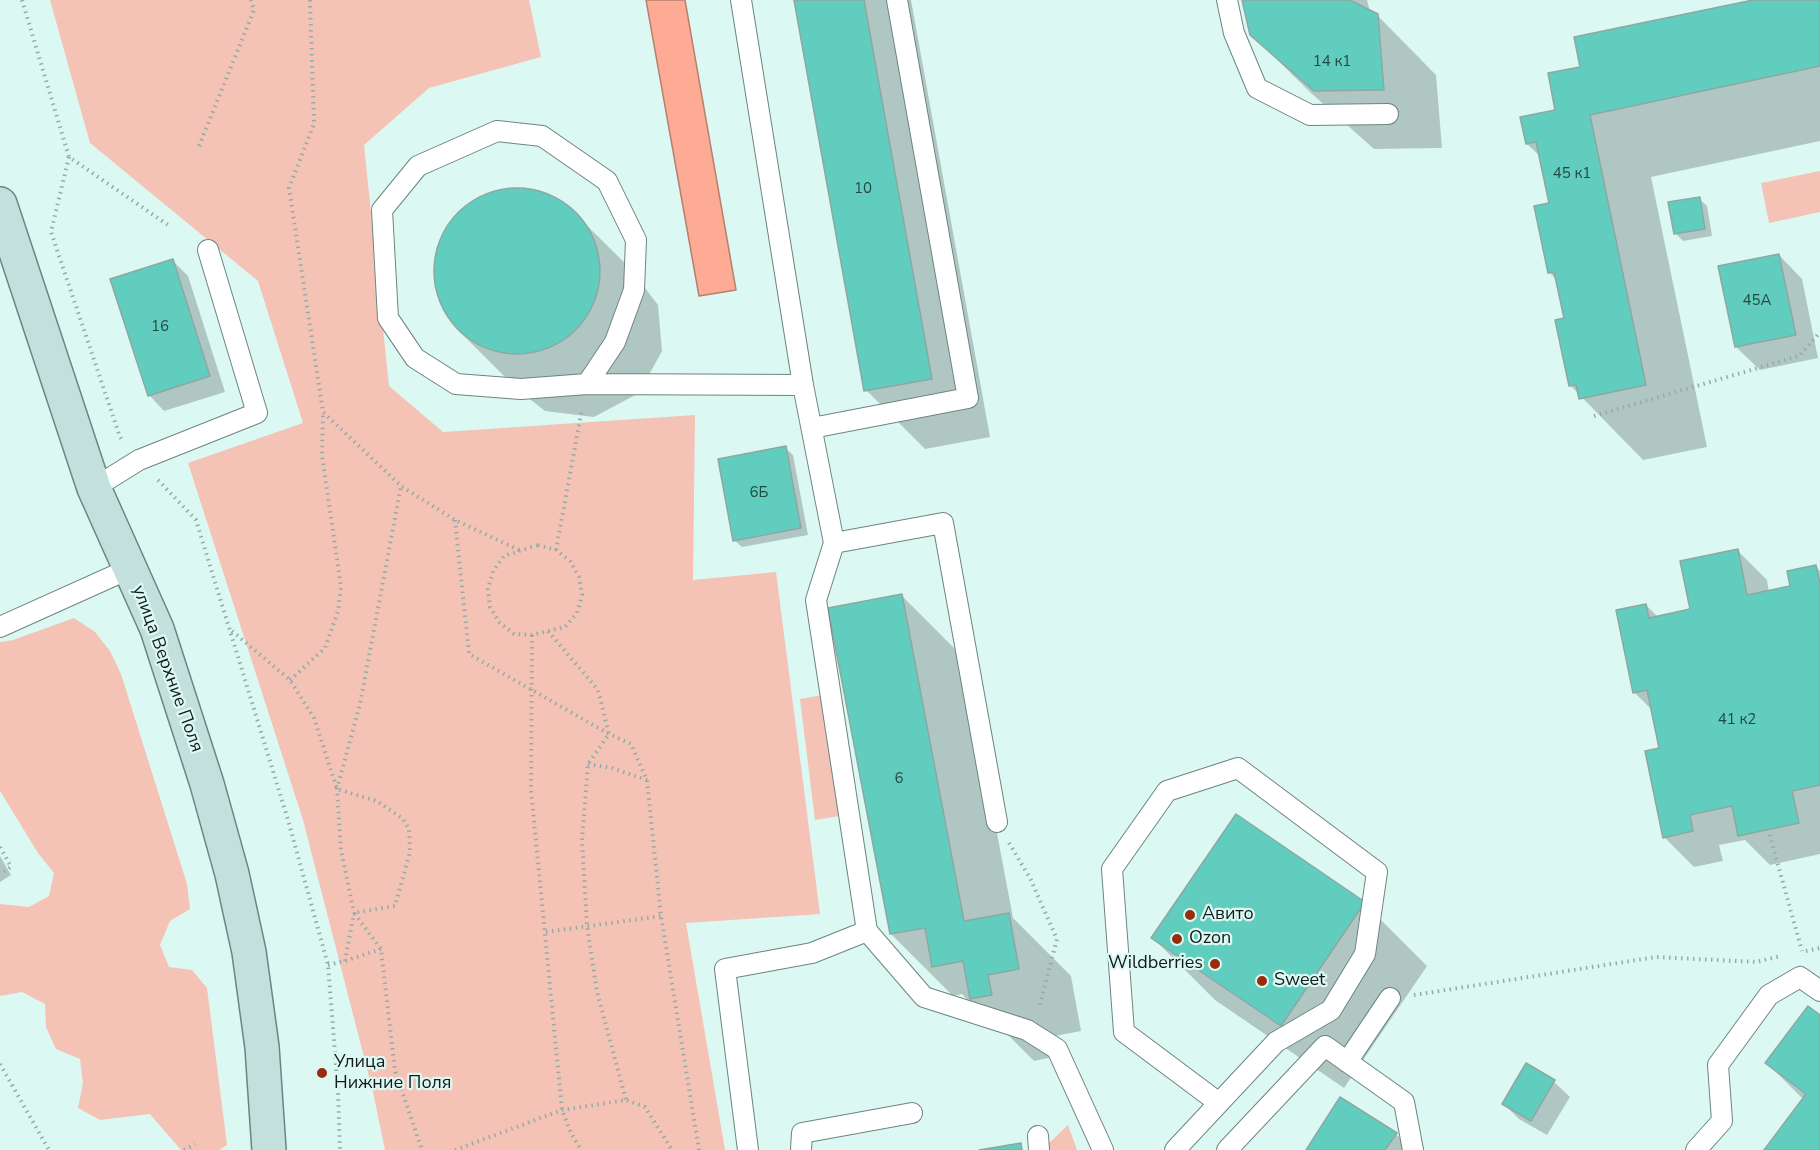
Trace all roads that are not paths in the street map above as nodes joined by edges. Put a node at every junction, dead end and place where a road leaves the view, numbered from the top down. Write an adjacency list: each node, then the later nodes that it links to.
1 (741, 0): 8 (lane)
2 (897, 0): 9 (lane)
3 (1227, 0): 4 (lane)
4 (1388, 114)
5 (0, 204): 10 (main road, улица Верхние Поля)
6 (208, 250): 10 (lane)
7 (587, 384): 7 (lane); 8 (lane)
8 (803, 385): 9 (lane)
9 (812, 428): 11 (lane)
10 (94, 488): 12 (main road, улица Верхние Поля)
11 (834, 543): 14 (lane); 15 (lane)
12 (131, 568): 13 (lane); 21 (main road, улица Верхние Поля)
13 (0, 627)
14 (997, 822)
15 (867, 931): 22 (lane); 24 (lane)
16 (1820, 991): 28 (lane)
17 (1390, 998): 18 (lane)
18 (1347, 1062): 26 (lane); 27 (lane)
19 (1219, 1103): 19 (lane); 25 (lane)
20 (912, 1113): 23 (lane)
21 (268, 1150)
22 (748, 1150)
23 (801, 1150)
24 (1103, 1150)
25 (1175, 1150)
26 (1227, 1150)
27 (1413, 1150)
28 (1696, 1150)

